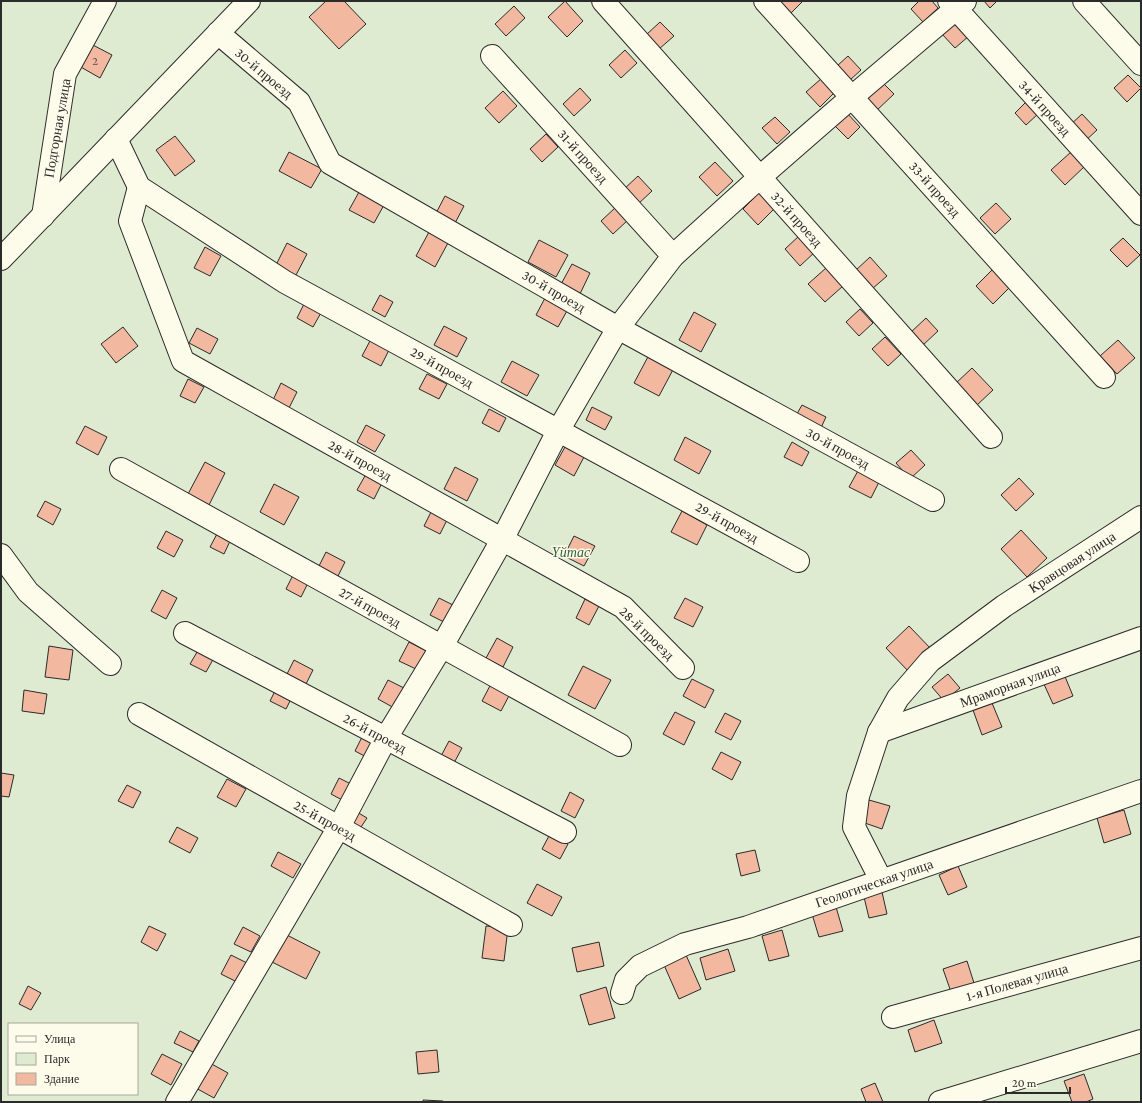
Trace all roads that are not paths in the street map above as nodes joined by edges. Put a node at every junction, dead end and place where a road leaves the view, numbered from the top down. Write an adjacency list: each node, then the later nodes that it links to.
1 (105, 1): 15 (street, Подгорная улица)
2 (249, 1): 7 (street)
3 (603, 1): 12 (street, 32-й проезд)
4 (765, 1): 10 (street, 33-й проезд)
5 (1084, 1): 9 (street)
6 (957, 4): 10 (street); 14 (street, 34-й проезд)
7 (218, 33): 11 (street); 18 (street, 30-й проезд)
8 (492, 56): 16 (street, 31-й проезд)
9 (1141, 64)
10 (852, 97): 12 (street); 19 (street, 33-й проезд)
11 (116, 139): 13 (street); 15 (street)
12 (760, 177): 16 (street); 21 (street, 32-й проезд)
13 (139, 187): 20 (street, 29-й проезд); 25 (street, 28-й проезд)
14 (1141, 214)
15 (43, 216): 17 (street)
16 (673, 256): 18 (street)
17 (1, 259)
18 (618, 328): 20 (street); 23 (street, 30-й проезд)
19 (1104, 378)
20 (558, 431): 25 (street); 27 (street, 29-й проезд)
21 (991, 437)
22 (121, 469): 30 (street, 27-й проезд)
23 (933, 500)
24 (1141, 517): 34 (street, Кравцовая улица)
25 (502, 540): 30 (street); 32 (street, 28-й проезд)
26 (1, 555): 31 (street)
27 (798, 561)
28 (185, 633): 35 (street, 26-й проезд)
29 (1141, 638): 34 (street, Мраморная улица)
30 (442, 646): 35 (street); 36 (street, 27-й проезд)
31 (110, 664)
32 (683, 668)
33 (139, 714): 38 (street, 25-й проезд)
34 (879, 732): 40 (street, Кравцовая улица)
35 (386, 738): 38 (street); 39 (street, 26-й проезд)
36 (620, 745)
37 (1141, 791): 40 (street, Геологическая улица)
38 (339, 827): 41 (street, 25-й проезд); 46 (street)
39 (565, 832)
40 (881, 880): 43 (street, Геологическая улица)
41 (511, 925)
42 (1141, 948): 44 (street, 1-я Полевая улица)
43 (622, 993)
44 (893, 1017)
45 (1141, 1041): 47 (street)
46 (177, 1102)
47 (940, 1102)

